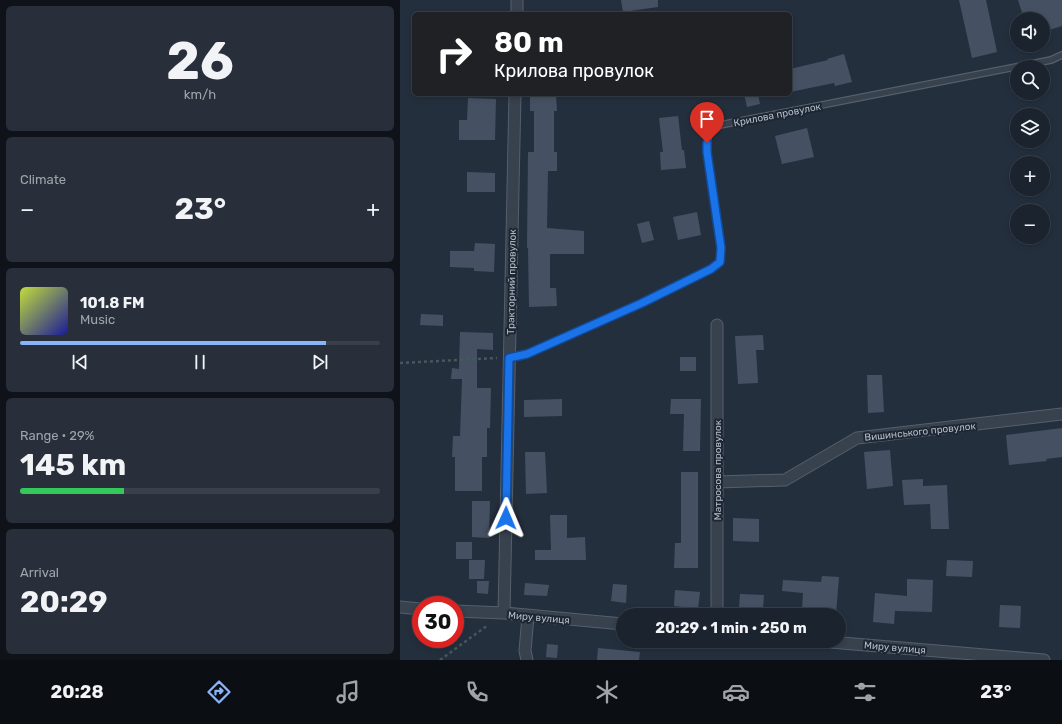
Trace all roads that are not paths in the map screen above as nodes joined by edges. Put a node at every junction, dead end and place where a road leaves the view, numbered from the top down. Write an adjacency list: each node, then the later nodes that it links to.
1 (517, 0): 2 (street)
2 (517, 12)
3 (1062, 55): 6 (lane, Крилова провулок)
4 (515, 96): 6 (street, Тракторний провулок)
5 (717, 325): 8 (street, Матросова провулок)
6 (509, 358): 13 (street, Тракторний провулок)
7 (1062, 414): 8 (street, Вишинського провулок)
8 (717, 482): 11 (street, Матросова провулок)
9 (400, 607): 10 (street)
10 (412, 608)
11 (717, 608)
12 (464, 611): 13 (street, Миру вулиця)
13 (504, 613): 14 (street, Миру вулиця)
14 (528, 616): 15 (street, Миру вулиця); 17 (street)
15 (616, 623)
16 (846, 643): 18 (street, Миру вулиця)
17 (523, 657)
18 (1044, 660)

